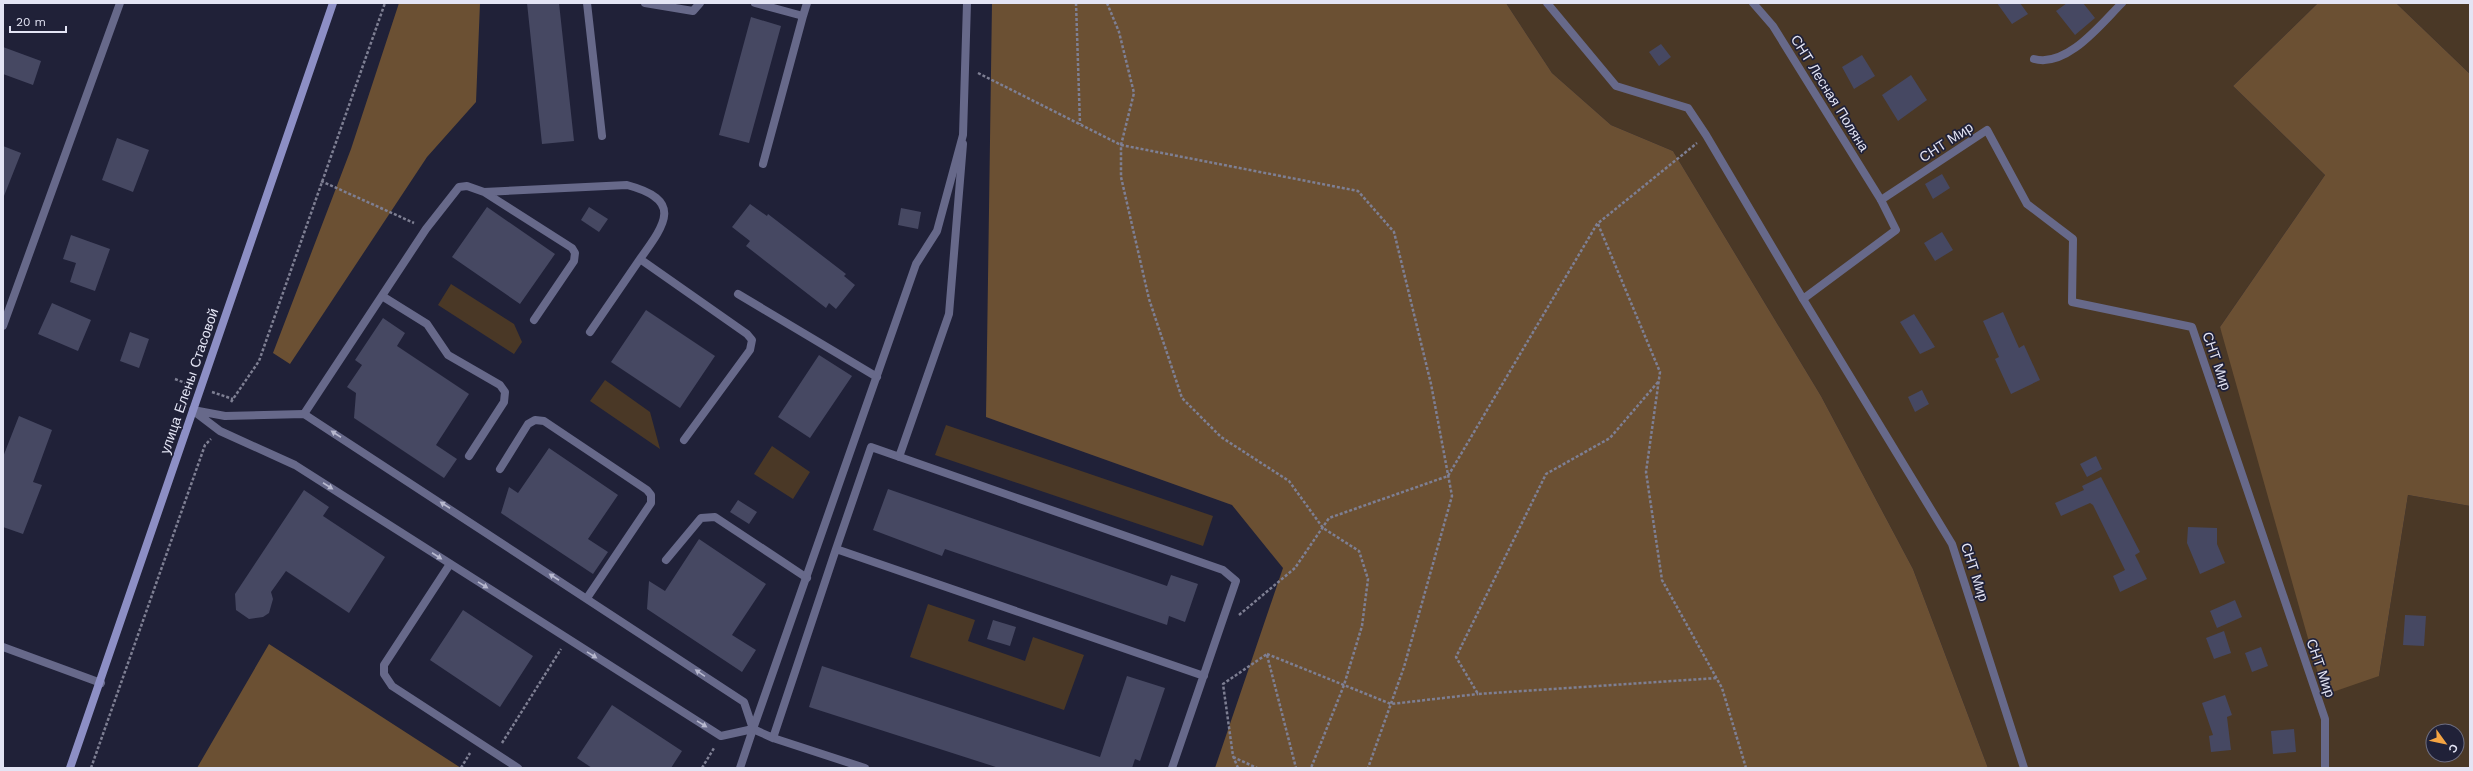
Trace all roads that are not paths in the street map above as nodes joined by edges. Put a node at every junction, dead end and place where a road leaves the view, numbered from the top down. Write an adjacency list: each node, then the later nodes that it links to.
1 (120, 3): 24 (street)
2 (333, 3): 27 (main road, улица Елены Стасовой)
3 (587, 3): 14 (street)
4 (645, 3): 5 (street)
5 (700, 3)
6 (755, 3): 12 (street)
7 (807, 3): 12 (street)
8 (967, 3): 15 (street)
9 (1547, 3): 22 (street, СНТ Мир)
10 (1752, 3): 18 (street, СНТ Лесная Поляна)
11 (2122, 3): 13 (street)
12 (803, 16): 16 (street)
13 (2034, 59)
14 (602, 136)
15 (963, 136): 26 (street); 31 (street)
16 (763, 164)
17 (484, 192): 19 (street); 21 (street); 23 (street)
18 (1881, 200): 22 (street, СНТ Лесная Поляна); 49 (street, СНТ Мир)
19 (640, 259): 25 (street); 29 (street)
20 (738, 294): 26 (street)
21 (382, 296): 28 (street); 30 (street)
22 (1802, 299): 48 (street, СНТ Мир)
23 (534, 320)
24 (3, 326)
25 (590, 332)
26 (877, 377): 36 (street)
27 (192, 410): 28 (street); 35 (street, one-way to 35); 40 (main road, улица Елены Стасовой)
28 (304, 414): 37 (street, one-way to 28)
29 (684, 440)
30 (469, 456)
31 (898, 457): 33 (street); 39 (street)
32 (500, 469): 37 (street)
33 (836, 549): 39 (street); 42 (street)
34 (666, 560): 36 (street)
35 (450, 564): 41 (street, one-way to 41); 44 (street)
36 (807, 578): 41 (street)
37 (586, 598): 41 (street, one-way to 37)
38 (3, 647): 40 (street)
39 (1204, 676): 47 (street)
40 (101, 683): 43 (main road, улица Елены Стасовой)
41 (753, 729): 42 (street); 45 (street)
42 (774, 738): 46 (street)
43 (70, 768)
44 (518, 768)
45 (740, 768)
46 (865, 768)
47 (1172, 768)
48 (2024, 768)
49 (2325, 768)

